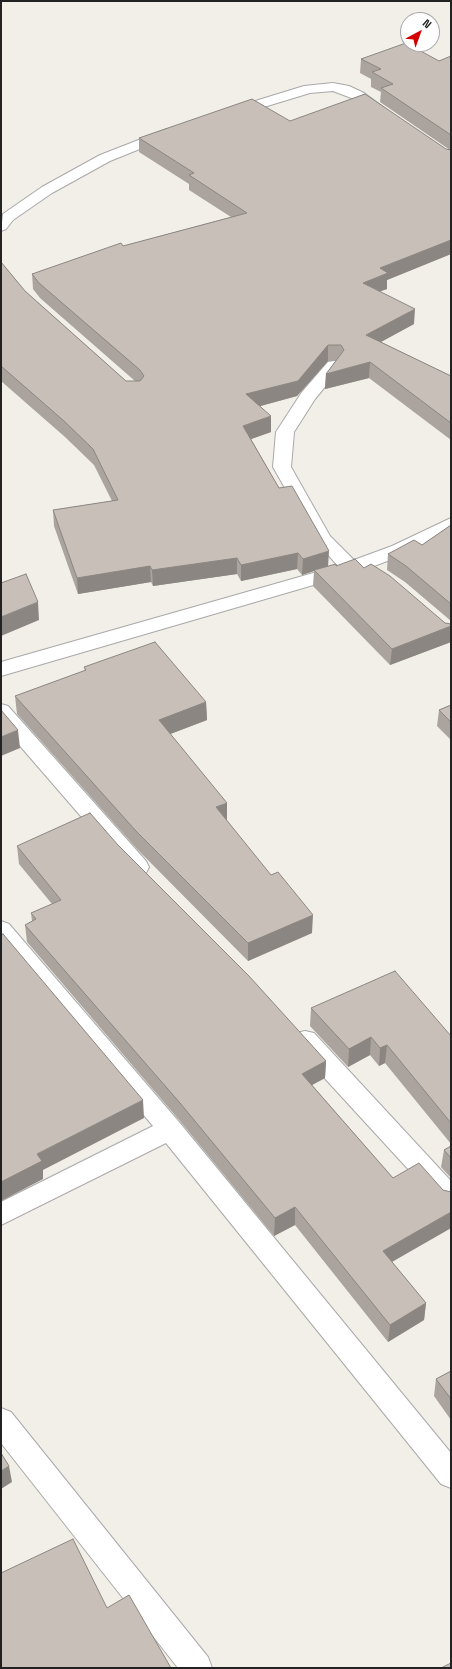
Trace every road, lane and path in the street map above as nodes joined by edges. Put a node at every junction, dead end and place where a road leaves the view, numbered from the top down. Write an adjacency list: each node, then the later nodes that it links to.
1 (218, 117): 2 (street)
2 (394, 120)
3 (182, 128): 4 (street)
4 (1, 226)
5 (334, 366): 7 (street)
6 (451, 524): 7 (street)
7 (356, 566): 8 (street); 9 (street)
8 (379, 576)
9 (1, 669)
10 (1, 711): 11 (street)
11 (155, 883)
12 (1, 930): 14 (street)
13 (290, 1022): 15 (street)
14 (170, 1129): 16 (street); 18 (street)
15 (451, 1198)
16 (1, 1214)
17 (1, 1421): 19 (street)
18 (451, 1475)
19 (197, 1668)

